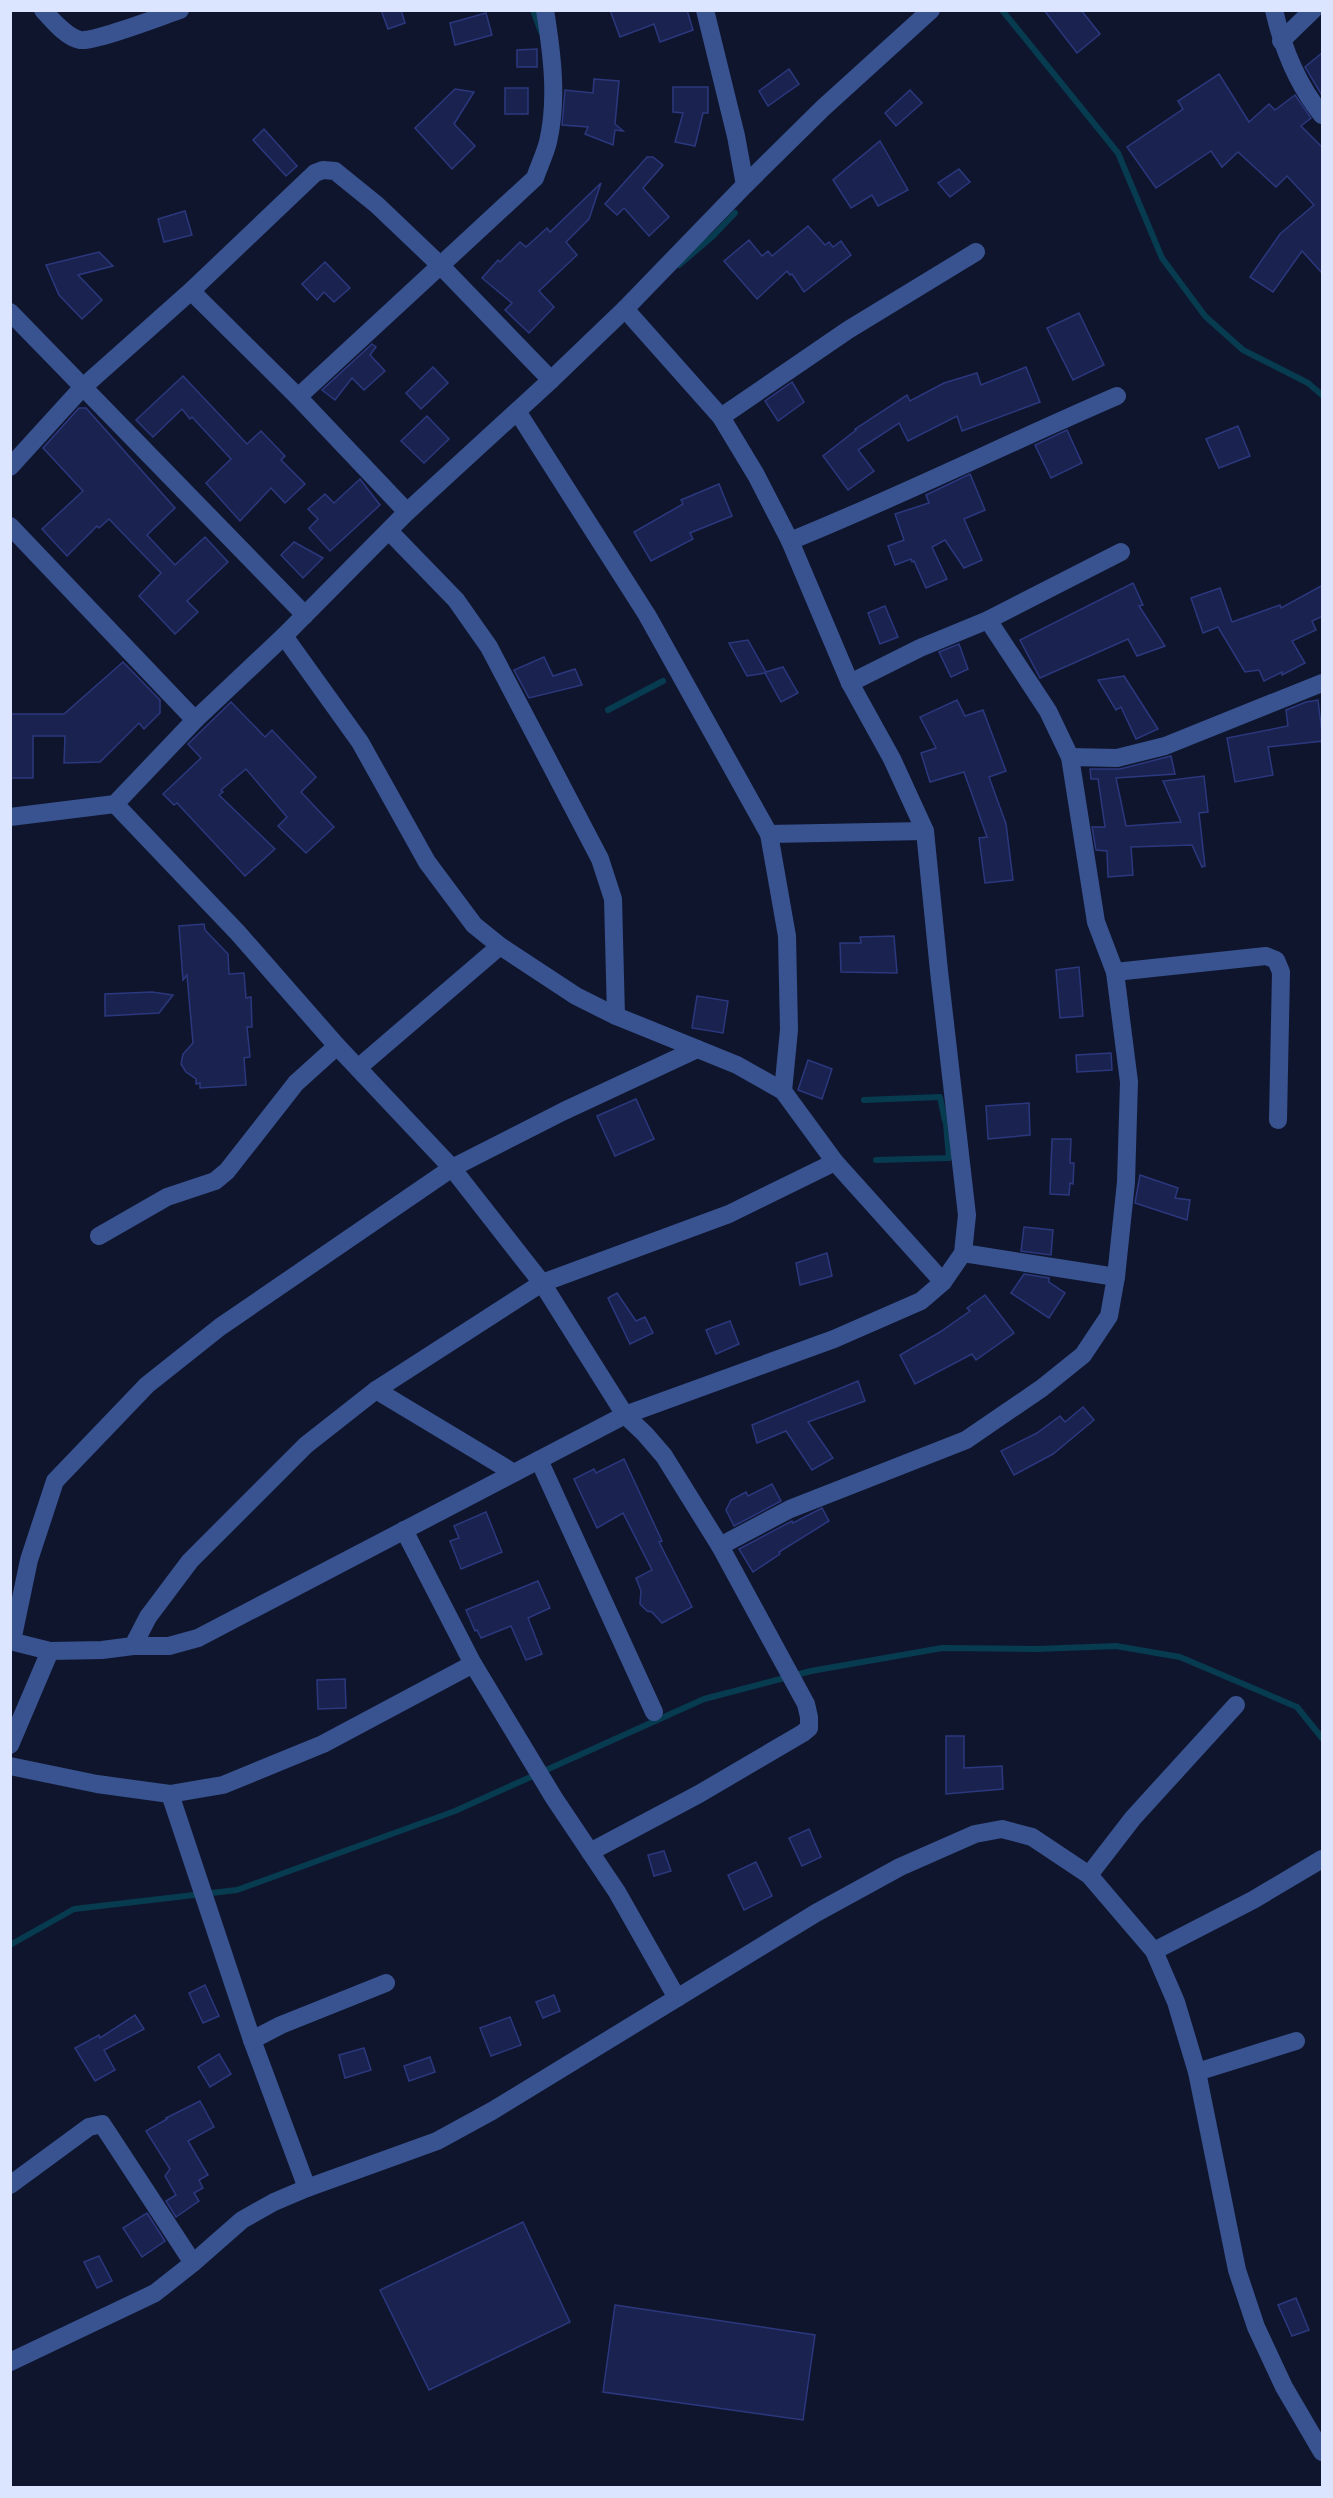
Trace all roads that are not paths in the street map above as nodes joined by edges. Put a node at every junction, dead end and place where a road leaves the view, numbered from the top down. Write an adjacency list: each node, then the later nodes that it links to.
1 (43, 10): 2 (street)
2 (180, 10)
3 (545, 10): 12 (street)
4 (705, 10): 10 (street)
5 (931, 10): 10 (street)
6 (1274, 10): 8 (street)
7 (1313, 10): 8 (street)
8 (1281, 41): 9 (street)
9 (1323, 115)
10 (745, 185): 14 (street)
11 (976, 252): 21 (street)
12 (440, 265): 13 (street); 16 (street); 19 (street)
13 (191, 291): 17 (street); 19 (street)
14 (625, 309): 16 (street); 21 (street)
15 (10, 312): 17 (street)
16 (551, 380): 20 (street)
17 (82, 388): 22 (street); 28 (street)
18 (1117, 396): 26 (street)
19 (298, 397): 23 (street)
20 (516, 411): 23 (street); 38 (street)
21 (721, 417): 26 (street)
22 (10, 467)
23 (407, 512): 25 (street)
24 (10, 526): 33 (street)
25 (390, 532): 28 (street); 41 (street)
26 (790, 541): 31 (street)
27 (1121, 552): 29 (street)
28 (305, 615): 30 (street)
29 (988, 620): 31 (street); 34 (street)
30 (284, 636): 33 (street); 39 (street)
31 (850, 683): 37 (street)
32 (1323, 683): 34 (street)
33 (195, 720): 35 (street)
34 (1070, 757): 40 (street)
35 (115, 804): 36 (street); 42 (street)
36 (10, 817)
37 (926, 831): 38 (street); 50 (street)
38 (769, 834): 45 (street)
39 (500, 946): 41 (street); 44 (street)
40 (1114, 972): 46 (street); 51 (street)
41 (616, 1016): 43 (street)
42 (337, 1046): 44 (street); 49 (street)
43 (697, 1049): 45 (street); 48 (street)
44 (359, 1067): 48 (street)
45 (783, 1091): 47 (street)
46 (1278, 1120)
47 (835, 1162): 52 (street); 53 (street)
48 (452, 1168): 53 (street); 60 (street)
49 (99, 1236)
50 (963, 1253): 51 (street); 52 (street)
51 (1116, 1277): 59 (street)
52 (943, 1282): 55 (street)
53 (542, 1283): 54 (street); 55 (street)
54 (376, 1389): 57 (street); 61 (street)
55 (625, 1415): 56 (street); 59 (street)
56 (538, 1460): 57 (street); 65 (street)
57 (514, 1473): 58 (street)
58 (404, 1530): 61 (street); 63 (street)
59 (720, 1546): 69 (street)
60 (11, 1641): 62 (street)
61 (133, 1646): 62 (street)
62 (50, 1651): 66 (street)
63 (473, 1664): 68 (street); 69 (street)
64 (1236, 1705): 71 (street)
65 (654, 1712)
66 (10, 1744)
67 (10, 1766): 68 (street)
68 (170, 1794): 75 (street)
69 (590, 1852): 74 (street)
70 (1323, 1859): 72 (street)
71 (1089, 1875): 72 (street); 74 (street)
72 (1154, 1951): 77 (street)
73 (386, 1983): 75 (street)
74 (677, 1998): 79 (street)
75 (252, 2040): 79 (street)
76 (1296, 2041): 77 (street)
77 (1197, 2072): 82 (street)
78 (10, 2185): 80 (street)
79 (307, 2188): 80 (street)
80 (194, 2263): 81 (street)
81 (10, 2362)
82 (1323, 2452)

